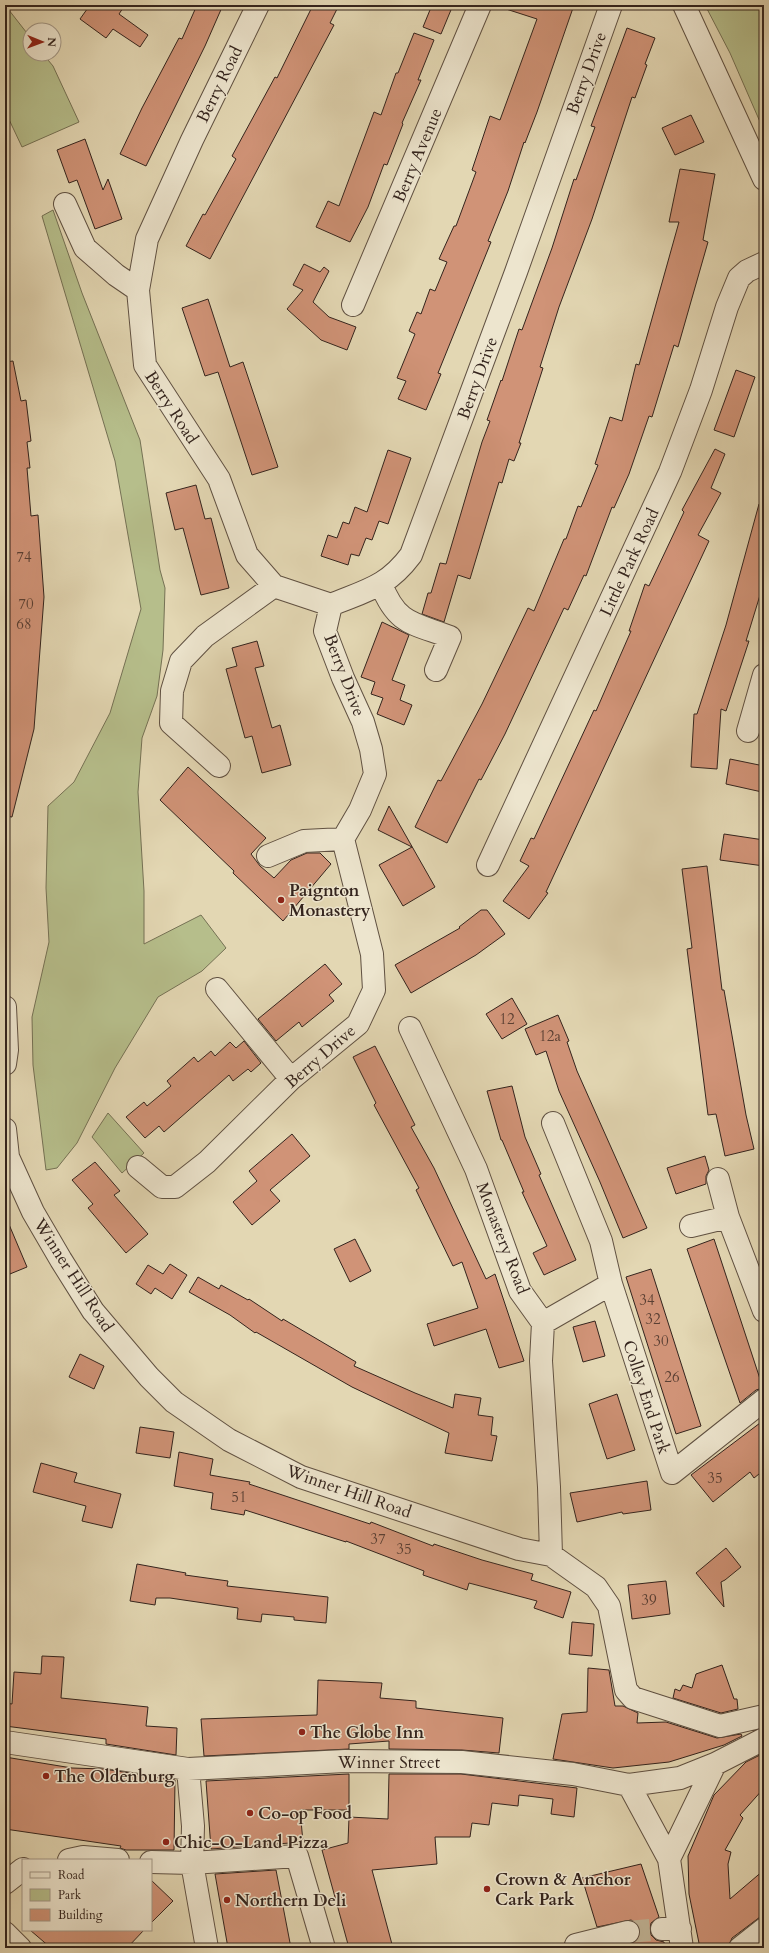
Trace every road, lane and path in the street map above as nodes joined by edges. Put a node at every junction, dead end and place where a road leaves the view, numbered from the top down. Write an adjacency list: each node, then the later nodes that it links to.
1 (258, 5): 10 (street, Berry Road)
2 (480, 5): 11 (street, Berry Avenue)
3 (610, 5): 12 (street, Berry Drive)
4 (684, 5): 7 (street)
5 (764, 105): 6 (path)
6 (764, 110)
7 (764, 179)
8 (65, 204): 10 (street)
9 (764, 262): 21 (street, Little Park Road)
10 (138, 290): 13 (street, Berry Road)
11 (353, 305)
12 (381, 584): 14 (street, Berry Drive); 15 (street)
13 (274, 586): 14 (street); 18 (street)
14 (331, 605): 19 (street, Berry Drive)
15 (436, 670)
16 (764, 675): 17 (street)
17 (748, 731)
18 (219, 766)
19 (343, 839): 20 (street); 26 (street, Berry Drive)
20 (268, 856)
21 (488, 865)
22 (216, 989): 26 (street)
23 (5, 1007): 25 (street)
24 (410, 1028): 35 (street, Monastery Road)
25 (5, 1064)
26 (291, 1079): 29 (street, Berry Drive)
27 (553, 1123): 33 (street)
28 (5, 1129): 37 (street, Winner Hill Road)
29 (138, 1167)
30 (718, 1179): 31 (street)
31 (728, 1217): 32 (street); 34 (street)
32 (690, 1226)
33 (611, 1284): 35 (street); 36 (street, Colley End Park)
34 (764, 1311)
35 (543, 1323): 37 (street)
36 (764, 1400)
37 (551, 1555): 38 (street, Winner Hill Road)
38 (764, 1716)
39 (764, 1739): 41 (street, Winner Street)
40 (5, 1742): 42 (street, Winner Street)
41 (715, 1764): 43 (street, Winner Street); 46 (street)
42 (188, 1769): 43 (street, Winner Street); 48 (street)
43 (629, 1785): 46 (street)
44 (74, 1859): 45 (street)
45 (107, 1859)
46 (670, 1859): 54 (street)
47 (152, 1862): 48 (street)
48 (192, 1863): 56 (street); 57 (street)
49 (22, 1870): 50 (street)
50 (5, 1883)
51 (764, 1929): 59 (street)
52 (628, 1932): 58 (street)
53 (5, 1933): 55 (street)
54 (674, 1935)
55 (20, 1948)
56 (207, 1948)
57 (324, 1948)
58 (575, 1948)
59 (740, 1948)

